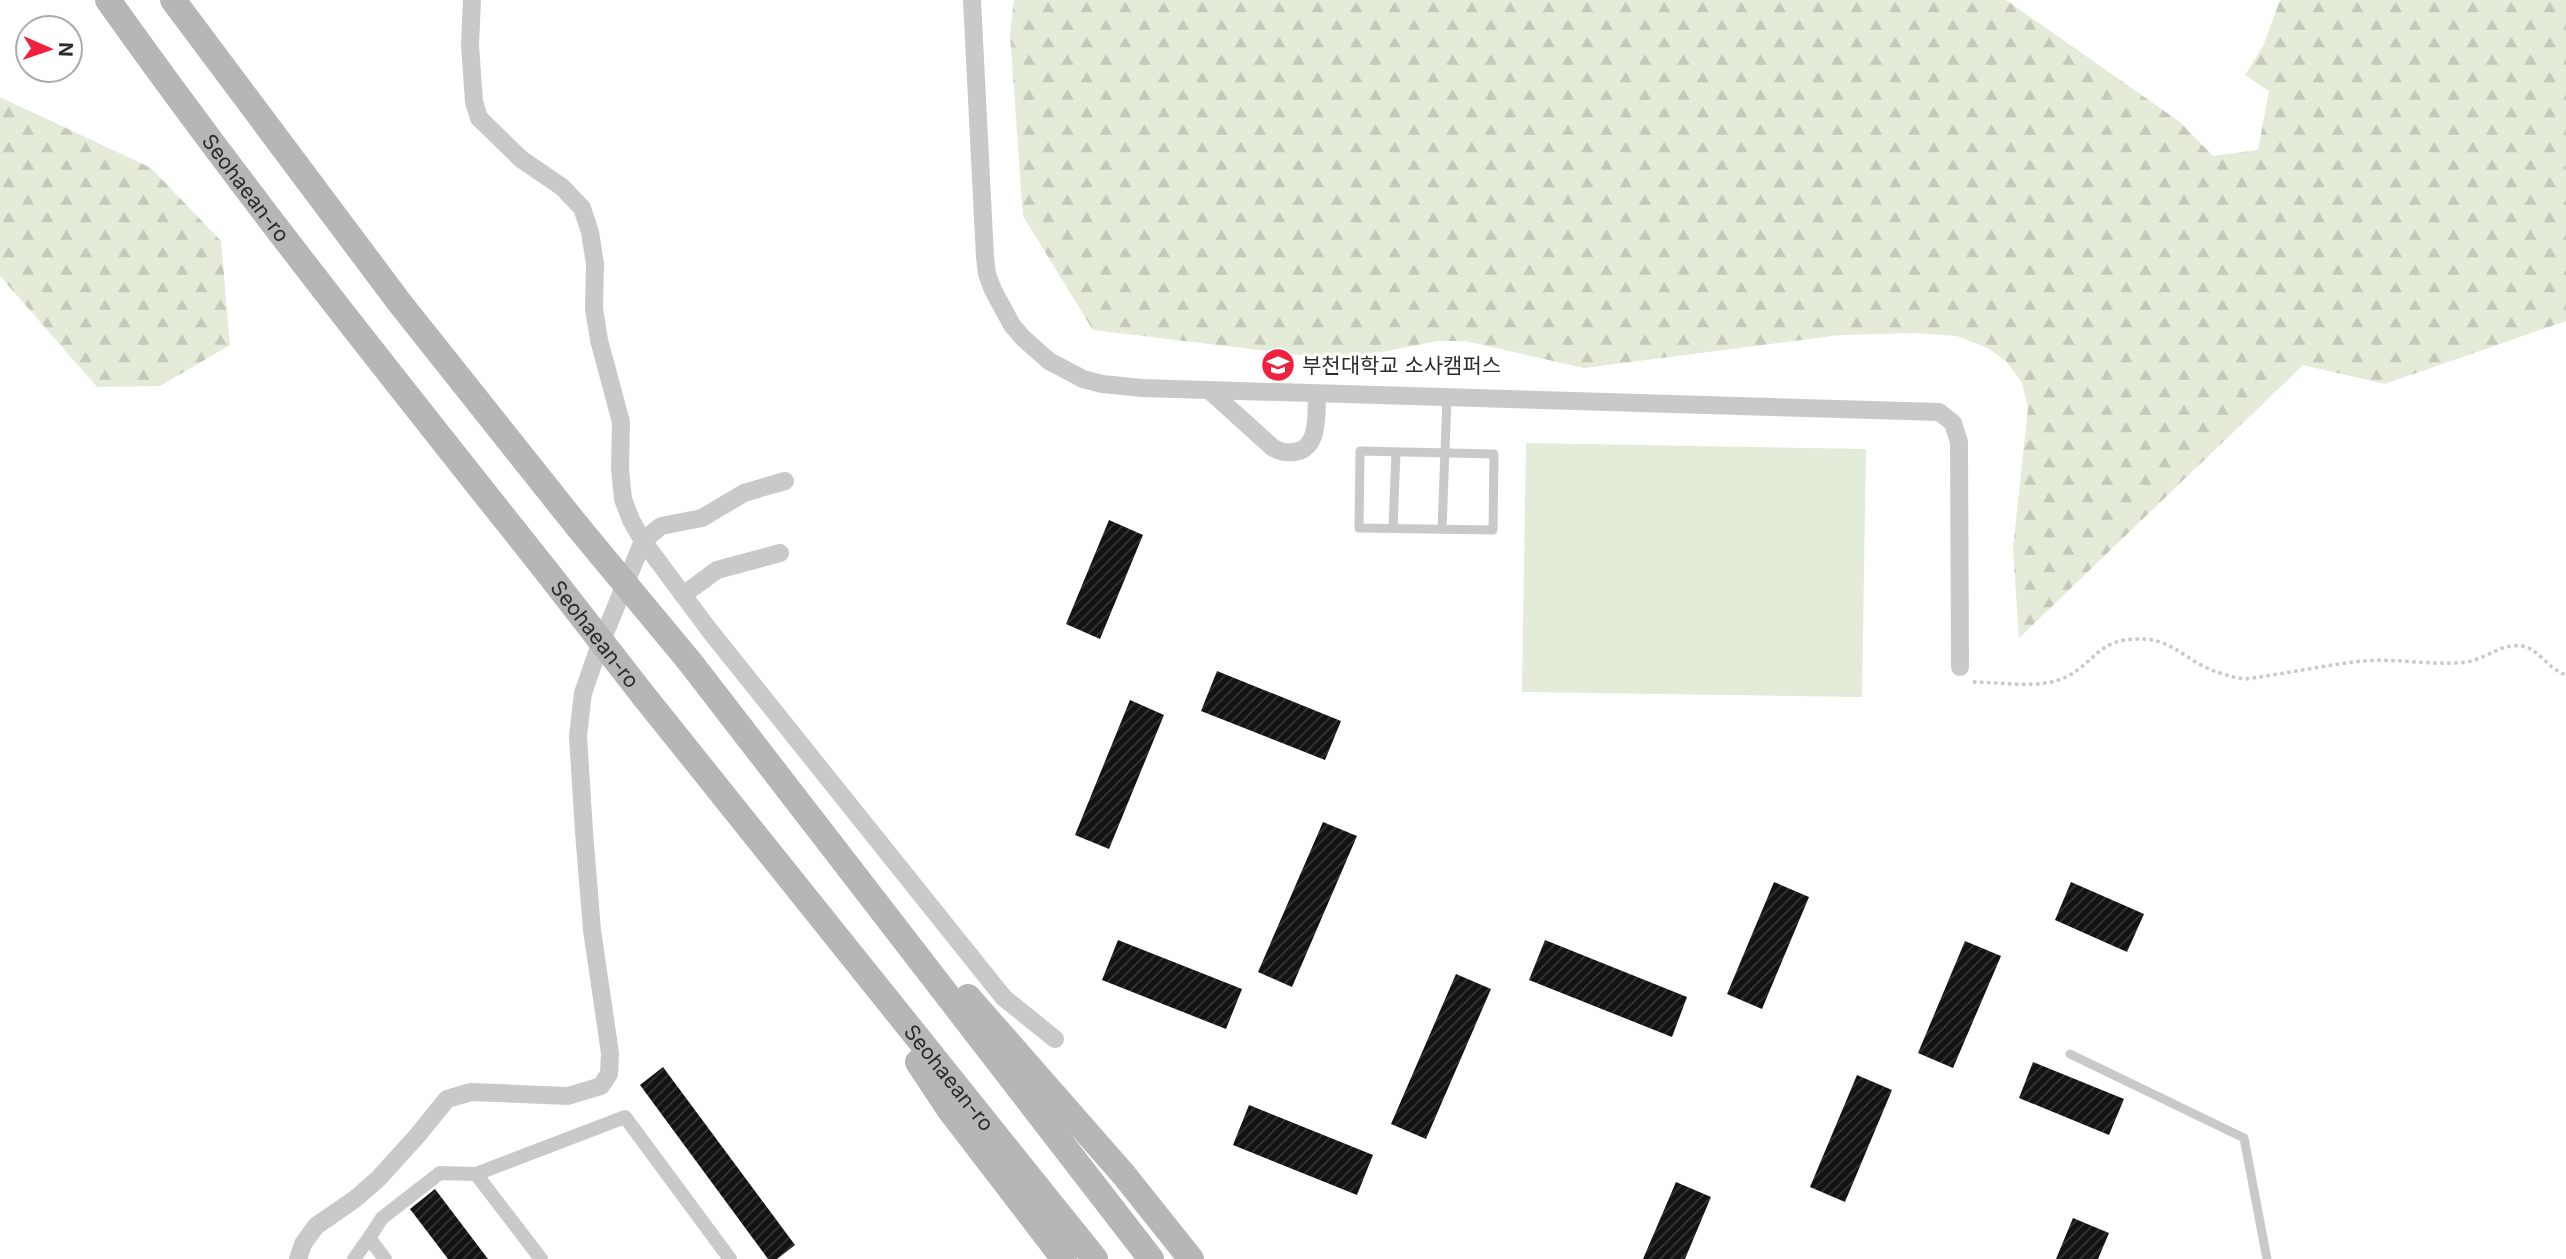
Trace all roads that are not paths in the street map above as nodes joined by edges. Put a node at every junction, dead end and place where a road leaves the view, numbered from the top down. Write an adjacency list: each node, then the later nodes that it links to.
1 (108, 0): 18 (main road, Seohaean-ro, bridge)
2 (173, 0): 17 (main road, bridge)
3 (471, 0): 13 (street)
4 (972, 0): 5 (street)
5 (1209, 390): 6 (street); 6 (street)
6 (1317, 394): 7 (street)
7 (1447, 398): 9 (lane); 16 (street)
8 (1396, 452): 9 (lane); 11 (lane); 11 (lane)
9 (1445, 453): 12 (lane); 12 (lane)
10 (785, 481): 13 (street)
11 (1393, 528): 12 (lane)
12 (1442, 529)
13 (643, 541): 15 (street); 23 (street)
14 (780, 553): 15 (street)
15 (683, 595): 19 (street)
16 (1961, 667)
17 (869, 894): 30 (main road); 31 (main road)
18 (829, 926): 28 (main road); 29 (main road, Seohaean-ro)
19 (1055, 1038)
20 (2070, 1054): 32 (lane)
21 (476, 1174): 22 (street); 26 (street); 27 (street)
22 (369, 1238): 24 (street); 25 (street)
23 (298, 1259)
24 (354, 1259)
25 (385, 1259)
26 (541, 1259)
27 (730, 1259)
28 (1064, 1259)
29 (1095, 1259)
30 (1151, 1259)
31 (1191, 1259)
32 (2267, 1259)

